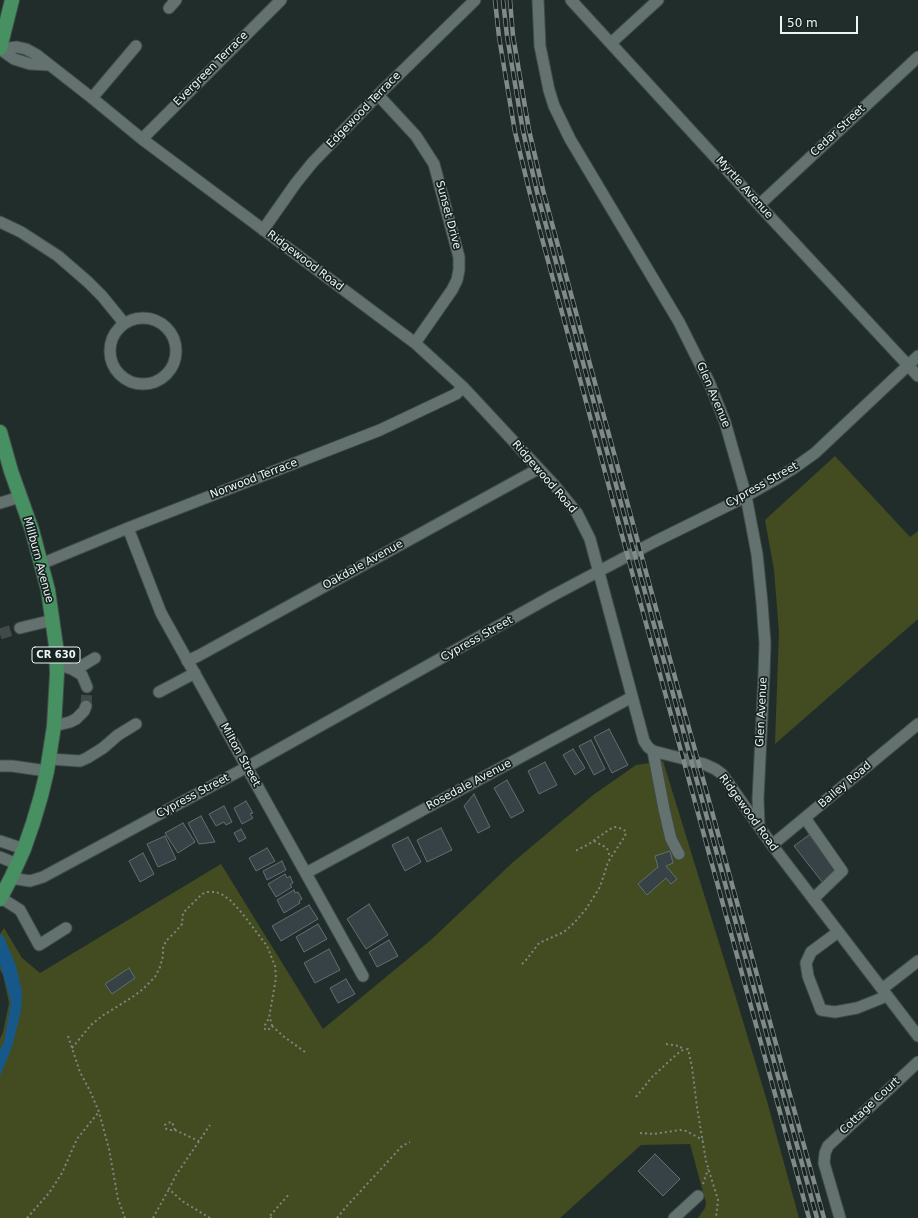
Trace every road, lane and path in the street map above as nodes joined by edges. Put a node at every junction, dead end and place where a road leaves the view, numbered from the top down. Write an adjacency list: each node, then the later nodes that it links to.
1 (12, 0): 9 (main road)
2 (281, 0): 13 (street, Evergreen Terrace)
3 (475, 0): 11 (street, Edgewood Terrace)
4 (538, 0): 25 (street, Glen Avenue)
5 (571, 0): 7 (street, Myrtle Avenue)
6 (658, 0): 7 (street)
7 (611, 43): 14 (street, Myrtle Avenue)
8 (136, 46): 12 (street)
9 (0, 48): 12 (street, Ridgewood Road)
10 (918, 57): 14 (street, Cedar Street)
11 (378, 95): 16 (street, Edgewood Terrace); 18 (street, Sunset Drive)
12 (92, 98): 13 (street, Ridgewood Road)
13 (142, 139): 16 (street, Ridgewood Road)
14 (759, 205): 20 (street, Myrtle Avenue)
15 (0, 222): 17 (street)
16 (263, 230): 18 (street, Ridgewood Road)
17 (124, 323): 17 (street)
18 (415, 342): 22 (street, Ridgewood Road)
19 (918, 356): 20 (street, Cypress Street)
20 (908, 365): 21 (street, Myrtle Avenue); 25 (street, Cypress Street)
21 (918, 376)
22 (463, 387): 24 (street, Ridgewood Road); 28 (street, Norwood Terrace)
23 (0, 432): 26 (main road, Millburn Avenue / CR 630)
24 (538, 468): 30 (street, Ridgewood Road); 34 (street, Oakdale Avenue)
25 (746, 496): 30 (street, Cypress Street); 50 (street, Glen Avenue)
26 (20, 497): 27 (street); 29 (main road, Millburn Avenue / CR 630)
27 (0, 503)
28 (128, 528): 29 (street, Norwood Terrace); 34 (street, Milton Street)
29 (41, 564): 31 (main road, Millburn Avenue / CR 630)
30 (599, 572): 40 (street, Ridgewood Road); 48 (street, Cypress Street)
31 (53, 620): 32 (street); 35 (main road, Millburn Avenue / CR 630)
32 (20, 628)
33 (95, 658): 36 (street)
34 (188, 661): 37 (street, Milton Street)
35 (56, 664): 36 (street); 44 (main road, Millburn Avenue / CR 630)
36 (75, 670): 38 (street)
37 (195, 673): 39 (street); 48 (street, Milton Street)
38 (87, 688)
39 (159, 692)
40 (632, 697): 45 (street, Ridgewood Road); 60 (street, Rosedale Avenue)
41 (86, 706): 44 (street)
42 (136, 724): 46 (street)
43 (918, 724): 49 (street, Bailey Road)
44 (54, 726): 46 (main road, Millburn Avenue / CR 630)
45 (653, 751): 50 (street, Ridgewood Road); 56 (street)
46 (48, 765): 47 (street); 54 (main road, Millburn Avenue / CR 630)
47 (0, 766)
48 (247, 767): 60 (street, Milton Street); 61 (street, Cypress Street)
49 (805, 818): 53 (street, Bailey Road); 63 (street)
50 (759, 826): 53 (street, Ridgewood Road)
51 (0, 841): 54 (street)
52 (594, 841): 55 (path); 58 (path); 58 (path)
53 (772, 845): 63 (street, Ridgewood Road)
54 (24, 848): 59 (main road, Millburn Avenue / CR 630)
55 (575, 850)
56 (679, 854)
57 (0, 857): 59 (street)
58 (610, 859): 67 (path)
59 (17, 864): 61 (main road, Millburn Avenue / CR 630)
60 (306, 873): 68 (street, Milton Street)
61 (11, 878): 62 (main road, Millburn Avenue / CR 630)
62 (0, 899): 64 (street)
63 (813, 899): 65 (street, Ridgewood Road)
64 (66, 928)
65 (838, 932): 69 (street, Ridgewood Road); 69 (street)
66 (918, 962): 69 (street)
67 (522, 964)
68 (363, 976)
69 (884, 992): 73 (street, Ridgewood Road)
70 (269, 1018): 71 (path); 71 (path); 75 (path)
71 (272, 1026): 77 (path)
72 (68, 1036): 75 (path)
73 (918, 1036)
74 (666, 1044): 76 (path)
75 (72, 1048): 80 (path)
76 (684, 1050): 79 (path); 84 (path)
77 (305, 1052)
78 (918, 1062): 100 (street, Cottage Court)
79 (636, 1097)
80 (99, 1112): 92 (path); 93 (path)
81 (210, 1126): 85 (path)
82 (175, 1130): 82 (path); 85 (path)
83 (640, 1133): 84 (path)
84 (703, 1140): 87 (path)
85 (199, 1141): 89 (path)
86 (410, 1142): 97 (path)
87 (708, 1168): 88 (path); 99 (path)
88 (703, 1184)
89 (169, 1190): 94 (path); 95 (path)
90 (290, 1193): 96 (path)
91 (698, 1196): 98 (street)
92 (27, 1218)
93 (125, 1218)
94 (153, 1218)
95 (210, 1218)
96 (269, 1218)
97 (337, 1218)
98 (674, 1218)
99 (716, 1218)
100 (840, 1218)

